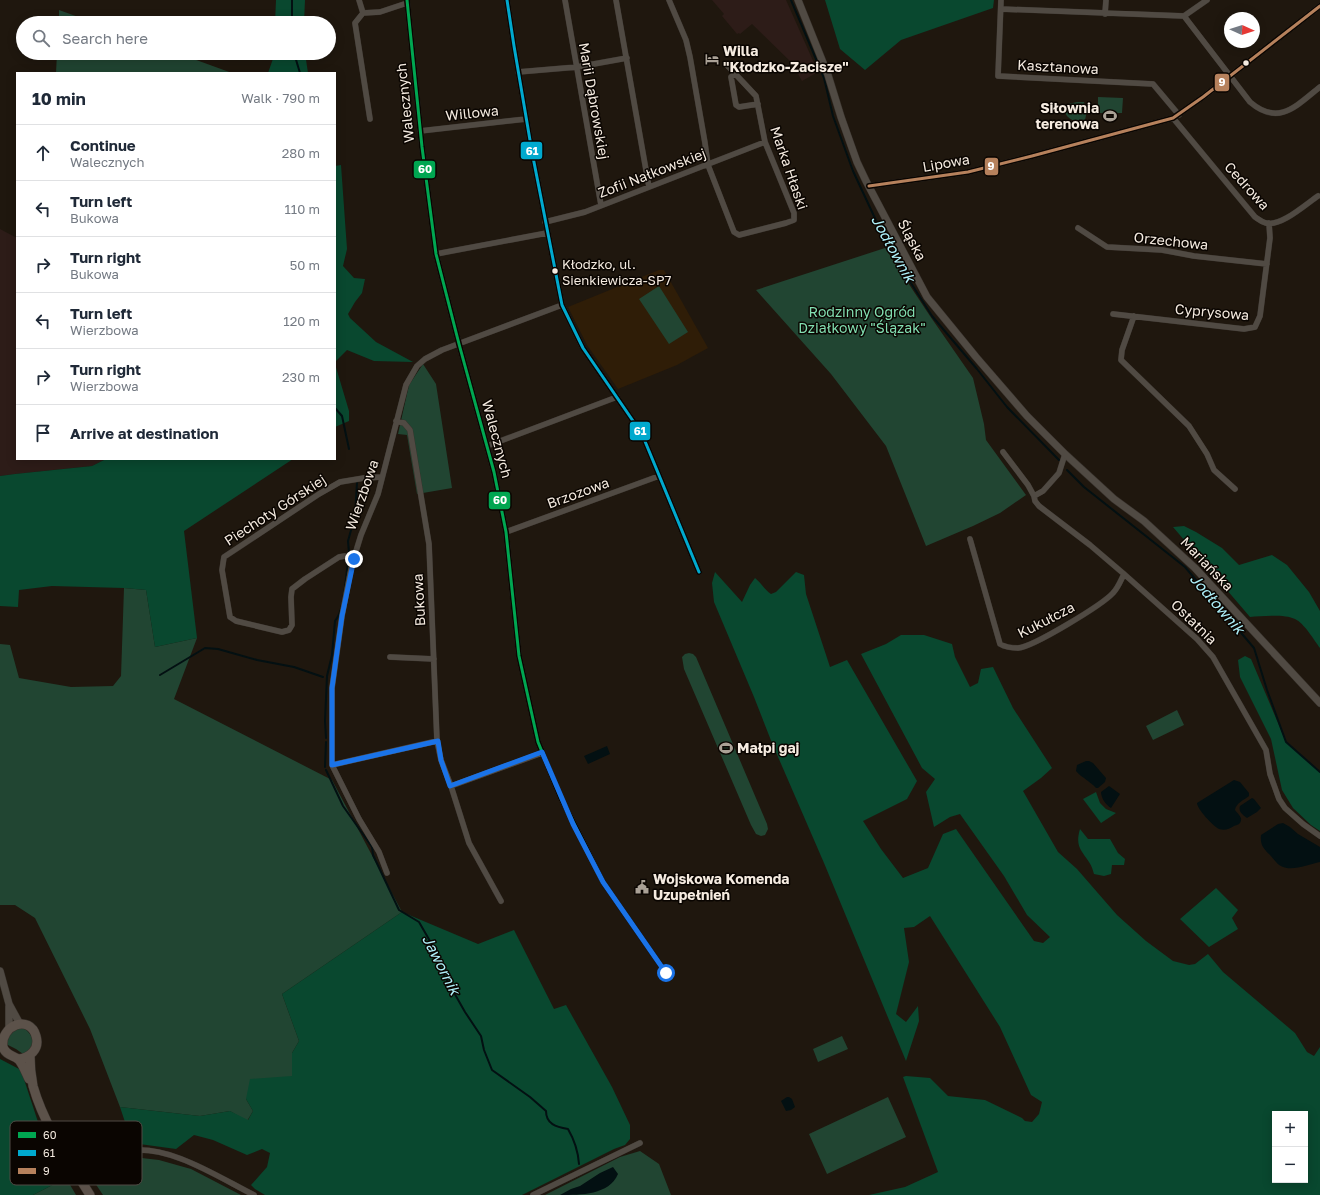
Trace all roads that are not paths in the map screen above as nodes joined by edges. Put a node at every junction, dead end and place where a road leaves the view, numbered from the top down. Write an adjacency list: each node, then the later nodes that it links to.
1 (359, 0): 13 (street)
2 (507, 0): 19 (street)
3 (565, 0): 18 (street, Marii Dąbrowskiej)
4 (616, 0): 16 (street)
5 (668, 0): 29 (street)
6 (798, 0): 30 (street, Śląska)
7 (1001, 0): 12 (street, Kasztanowa)
8 (1106, 0): 14 (street)
9 (1207, 0): 15 (street)
10 (407, 2): 13 (street); 27 (street, Walecznych)
11 (1320, 6): 21 (street, Lipowa)
12 (1001, 9): 14 (street); 24 (street, Kasztanowa)
13 (363, 13): 26 (street)
14 (1105, 14): 15 (street)
15 (1184, 16): 21 (street)
16 (627, 58): 18 (street); 31 (street)
17 (726, 64): 20 (street, Marka Hłaski)
18 (577, 67): 19 (street); 33 (street, Marii Dąbrowskiej)
19 (518, 72): 25 (street)
20 (735, 74): 23 (street, Marka Hłaski); 23 (street)
21 (1229, 76): 22 (street); 24 (street, Lipowa)
22 (1320, 87)
23 (758, 104): 28 (street, Marka Hłaski)
24 (1176, 116): 30 (street, Lipowa); 35 (street, Cedrowa)
25 (526, 118): 27 (street, Willowa); 34 (street)
26 (370, 119)
27 (420, 131): 38 (street, Walecznych)
28 (765, 142): 29 (street, Zofii Nałkowskiej); 29 (street, Marka Hłaski)
29 (708, 165): 31 (street, Zofii Nałkowskiej)
30 (869, 186): 48 (street, Śląska)
31 (649, 187): 33 (street, Zofii Nałkowskiej)
32 (1318, 196): 35 (street, Cedrowa)
33 (601, 205): 34 (street, Zofii Nałkowskiej)
34 (545, 222): 37 (street)
35 (1269, 223): 39 (street, Cyprysowa)
36 (1078, 228): 39 (street, Orzechowa)
37 (548, 233): 38 (street); 40 (street)
38 (436, 254): 43 (street, Walecznych)
39 (1266, 264): 42 (street, Cyprysowa)
40 (562, 305): 43 (street, Wierzbowa); 44 (street)
41 (1113, 314): 42 (street, Cyprysowa)
42 (1134, 316): 51 (street)
43 (459, 344): 45 (street, Wierzbowa); 46 (street, Walecznych)
44 (617, 397): 46 (street); 49 (street)
45 (396, 421): 50 (street, Wierzbowa); 59 (street, Bukowa)
46 (487, 446): 53 (street, Walecznych)
47 (1003, 452): 52 (street, Ostatnia)
48 (1065, 454): 52 (street); 60 (street, Mariańska)
49 (659, 476): 53 (street, Brzozowa); 56 (street)
50 (382, 477): 55 (street, Wierzbowa); 55 (street, Piechoty Górskiej)
51 (1235, 489)
52 (1034, 496): 57 (street, Ostatnia)
53 (506, 532): 62 (street, Walecznych)
54 (970, 538): 57 (street, Kukułcza)
55 (354, 559): 63 (street, Wierzbowa)
56 (699, 572)
57 (1124, 574): 65 (street, Ostatnia)
58 (390, 657): 59 (street)
59 (434, 659): 61 (street, Bukowa)
60 (1320, 703)
61 (438, 741): 63 (street); 64 (street, Bukowa)
62 (542, 752): 64 (street); 69 (street, Walecznych)
63 (332, 765): 66 (street)
64 (450, 786): 67 (street, Bukowa)
65 (1320, 836)
66 (387, 873)
67 (501, 901)
68 (0, 971): 70 (street)
69 (666, 973)
70 (9, 1004): 71 (street); 72 (street)
71 (20, 1024): 72 (main road); 75 (main road)
72 (9, 1027): 73 (main road)
73 (1, 1038): 74 (main road)
74 (2, 1049): 76 (main road)
75 (30, 1055): 76 (main road); 77 (main road)
76 (18, 1059): 77 (main road)
77 (33, 1085): 78 (main road)
78 (48, 1121)
79 (640, 1143): 84 (street)
80 (142, 1150): 83 (street)
81 (84, 1185): 82 (main road)
82 (90, 1195)
83 (254, 1195)
84 (533, 1195)

